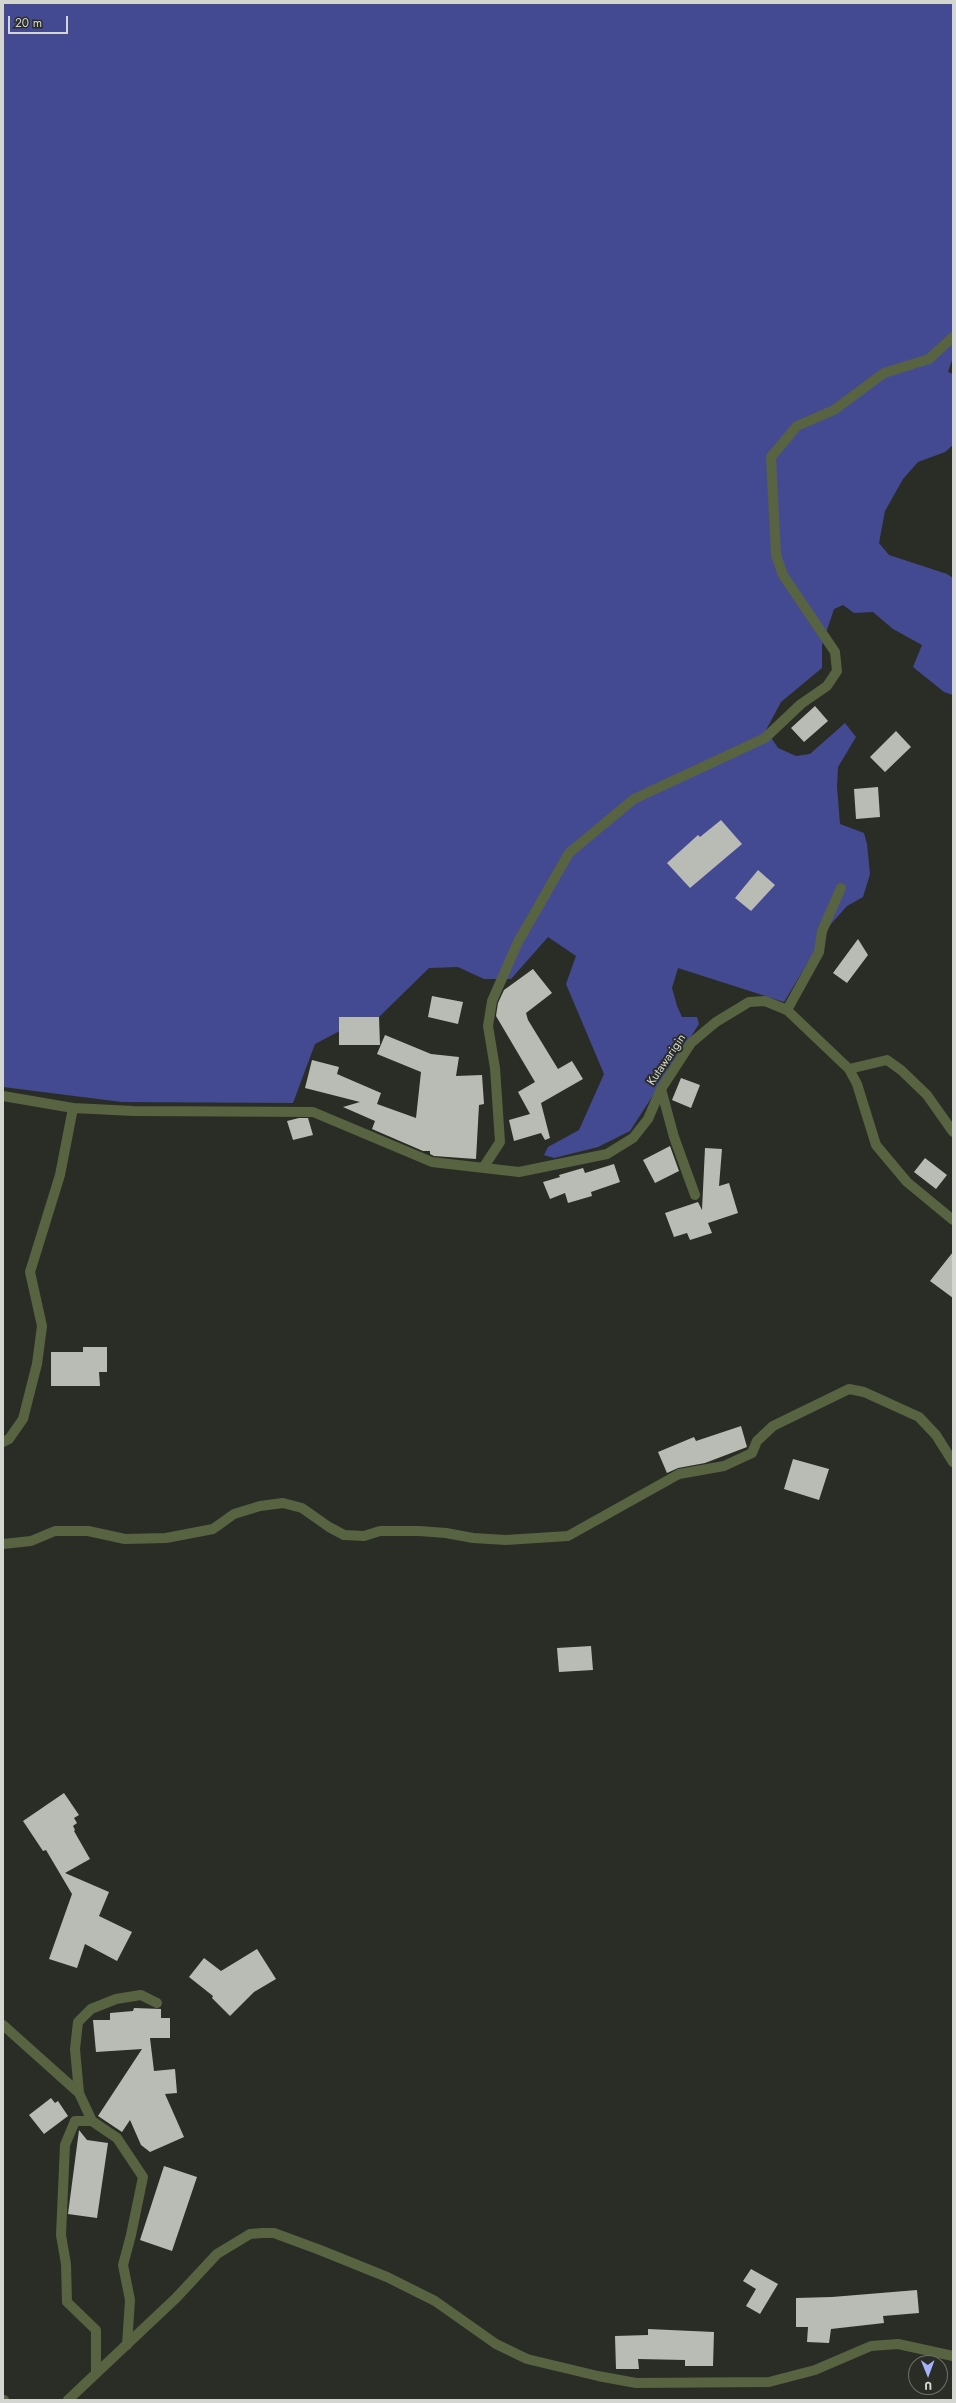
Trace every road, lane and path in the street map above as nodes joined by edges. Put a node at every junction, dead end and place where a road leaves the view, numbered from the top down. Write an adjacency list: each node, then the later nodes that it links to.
1 (953, 337): 9 (street)
2 (841, 888): 3 (street)
3 (787, 1010): 4 (street, Kutawarigin); 5 (street, Kutawarigin)
4 (849, 1068): 8 (street); 11 (street, Kutawarigin)
5 (661, 1088): 9 (street, Kutawarigin); 10 (street)
6 (3, 1096): 7 (street, Kutawarigin)
7 (73, 1108): 9 (street, Kutawarigin); 12 (street)
8 (953, 1132)
9 (483, 1168)
10 (695, 1195)
11 (953, 1220)
12 (3, 1442)
13 (953, 1462): 14 (street)
14 (3, 1544)
15 (157, 2003): 17 (street)
16 (3, 2025): 17 (street)
17 (79, 2093): 18 (street)
18 (92, 2121): 19 (street); 21 (street)
19 (127, 2345): 20 (street); 21 (street)
20 (953, 2356)
21 (96, 2372): 22 (street)
22 (68, 2400)

